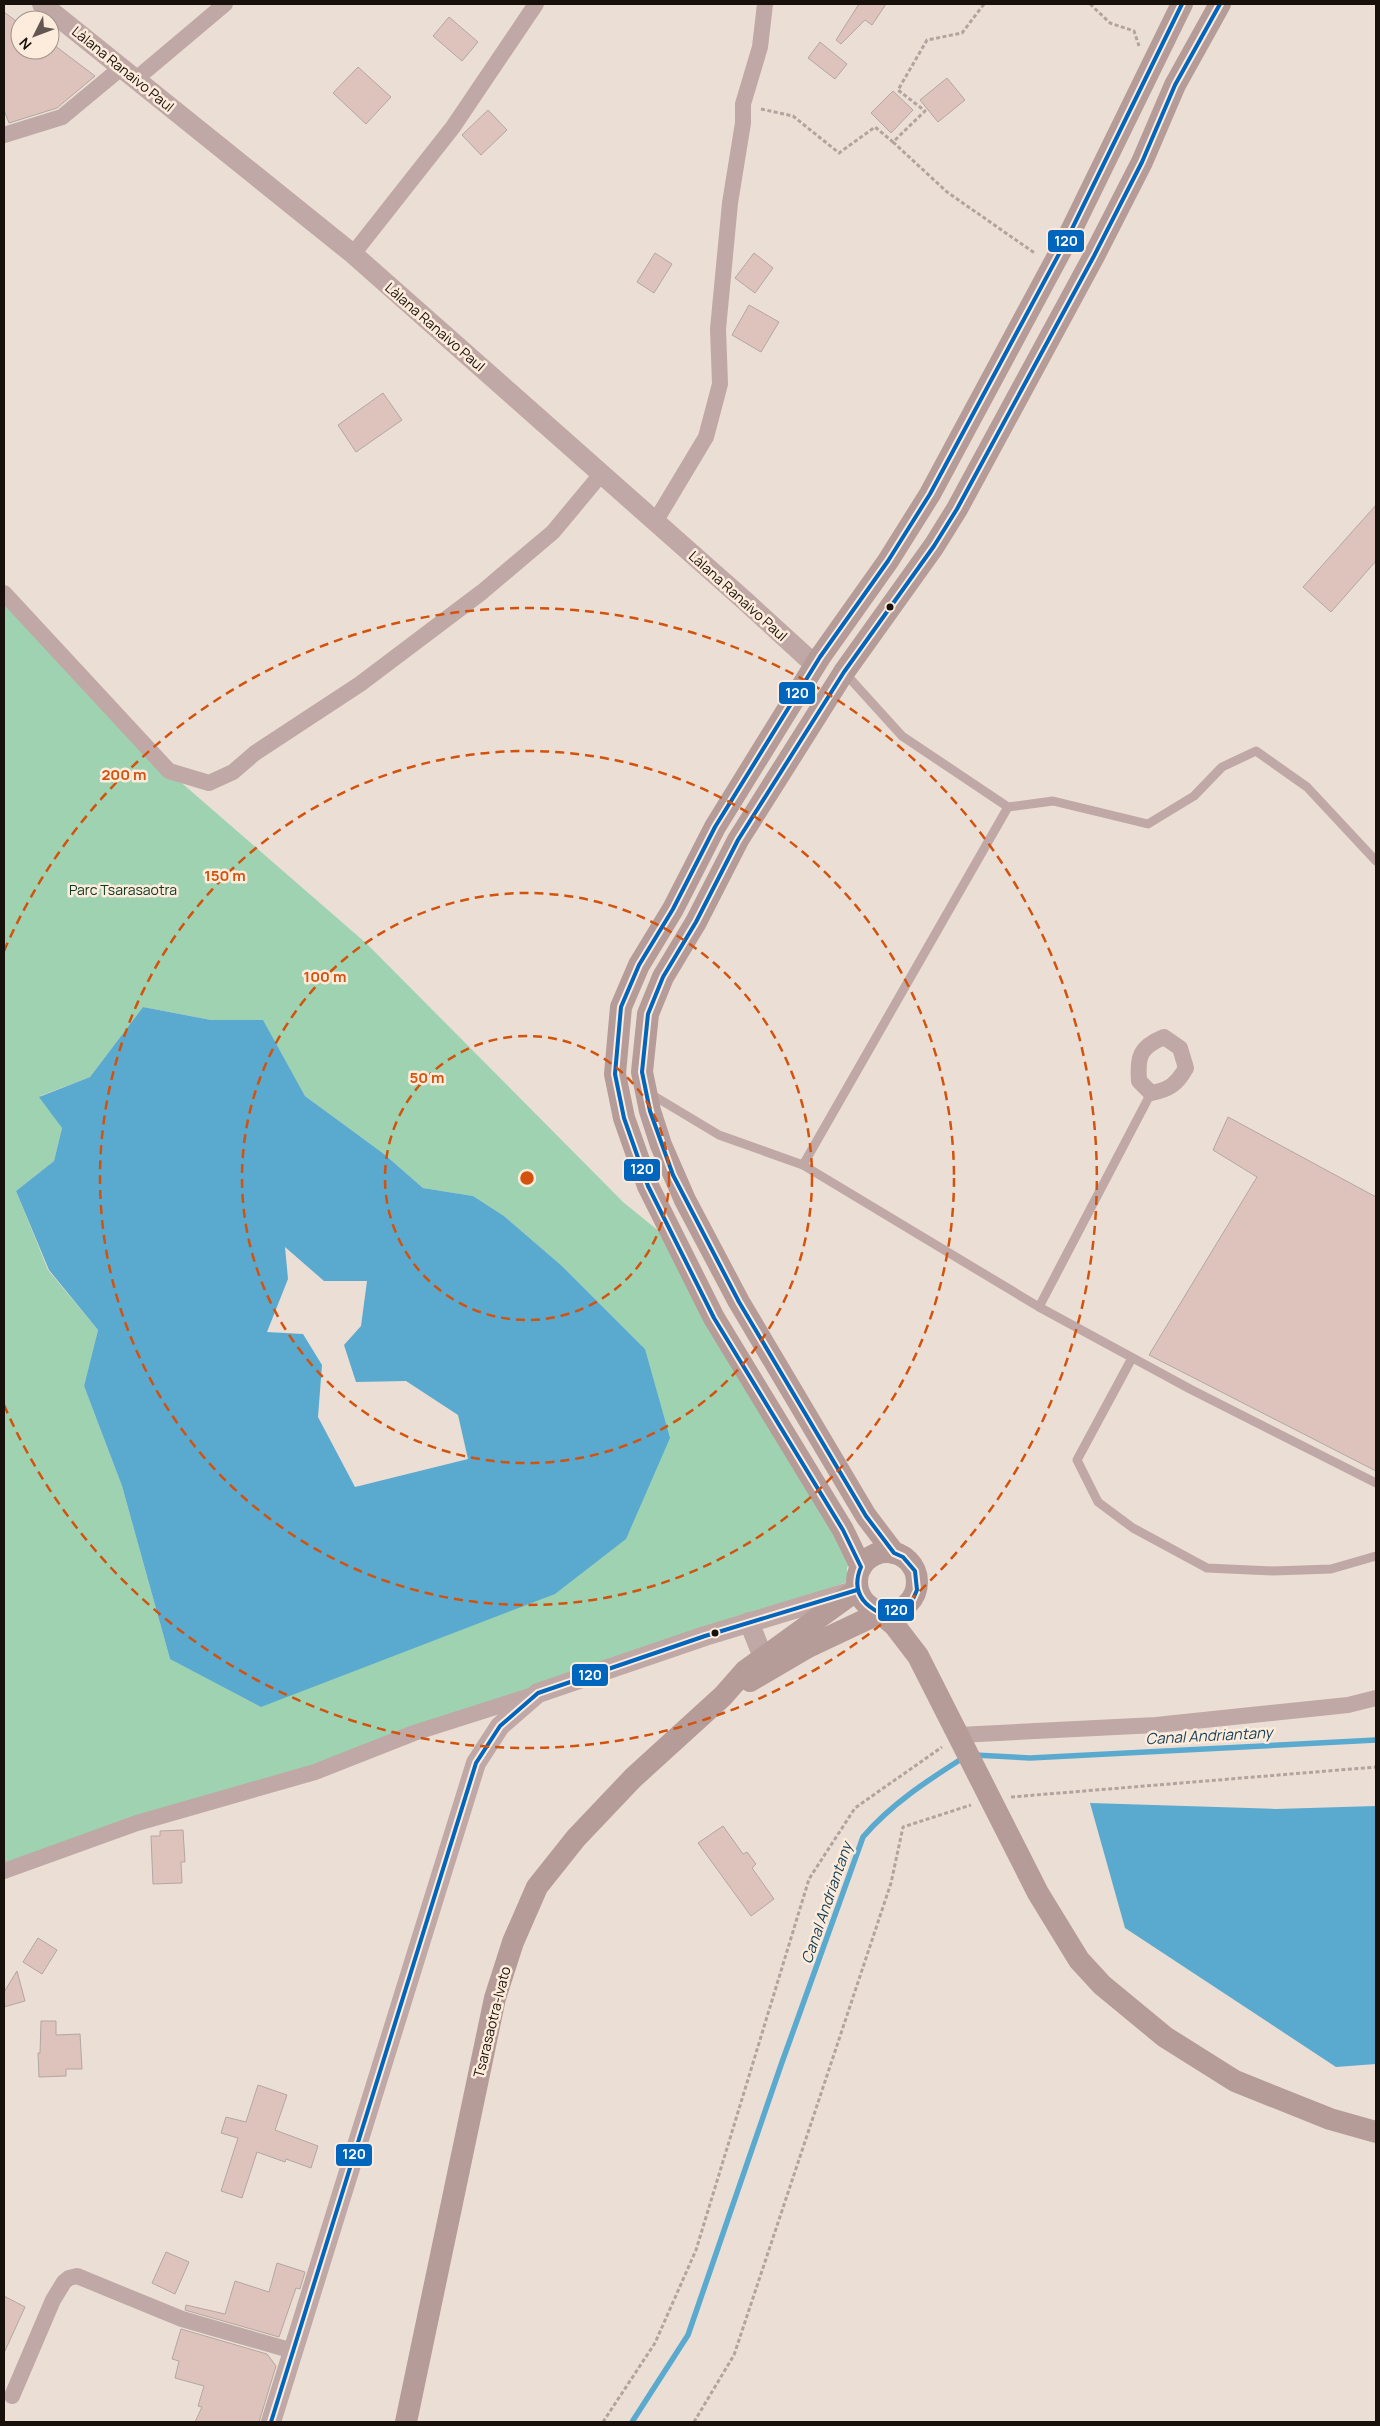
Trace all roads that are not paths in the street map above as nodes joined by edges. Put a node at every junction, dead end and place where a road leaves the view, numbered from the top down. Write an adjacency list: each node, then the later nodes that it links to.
1 (42, 4): 7 (street, Làlana Ranaivo Paul)
2 (225, 4): 7 (street)
3 (536, 4): 9 (street)
4 (765, 4): 11 (street)
5 (1182, 4): 13 (main road)
6 (1220, 4): 14 (main road)
7 (128, 74): 8 (street); 9 (street, Làlana Ranaivo Paul)
8 (4, 135)
9 (352, 254): 10 (street, Làlana Ranaivo Paul)
10 (602, 473): 11 (street, Làlana Ranaivo Paul); 12 (street)
11 (655, 522): 13 (street, Làlana Ranaivo Paul)
12 (4, 593)
13 (815, 666): 25 (main road)
14 (840, 678): 15 (lane); 17 (main road)
15 (1008, 807): 16 (lane); 19 (lane)
16 (1376, 861)
17 (646, 1091): 19 (lane); 23 (main road)
18 (1151, 1093): 20 (lane)
19 (803, 1165): 20 (lane)
20 (1039, 1307): 21 (lane)
21 (1132, 1358): 22 (lane); 24 (lane)
22 (1376, 1483)
23 (894, 1553): 25 (main road); 27 (main road)
24 (1376, 1556)
25 (861, 1567): 26 (main road)
26 (857, 1590): 28 (main road); 29 (street); 31 (main road)
27 (913, 1599): 28 (main road); 30 (main road)
28 (880, 1612): 30 (main road); 33 (main road)
29 (749, 1622): 31 (street); 32 (street)
30 (918, 1656): 35 (main road)
31 (763, 1657): 33 (main road)
32 (538, 1694): 36 (street); 38 (street)
33 (723, 1696): 41 (main road, Tsarasaotra-Ivato)
34 (1376, 1698): 35 (street)
35 (959, 1735): 37 (main road)
36 (4, 1871)
37 (1376, 2132)
38 (294, 2351): 39 (street); 40 (street)
39 (12, 2396)
40 (272, 2422)
41 (406, 2422)

